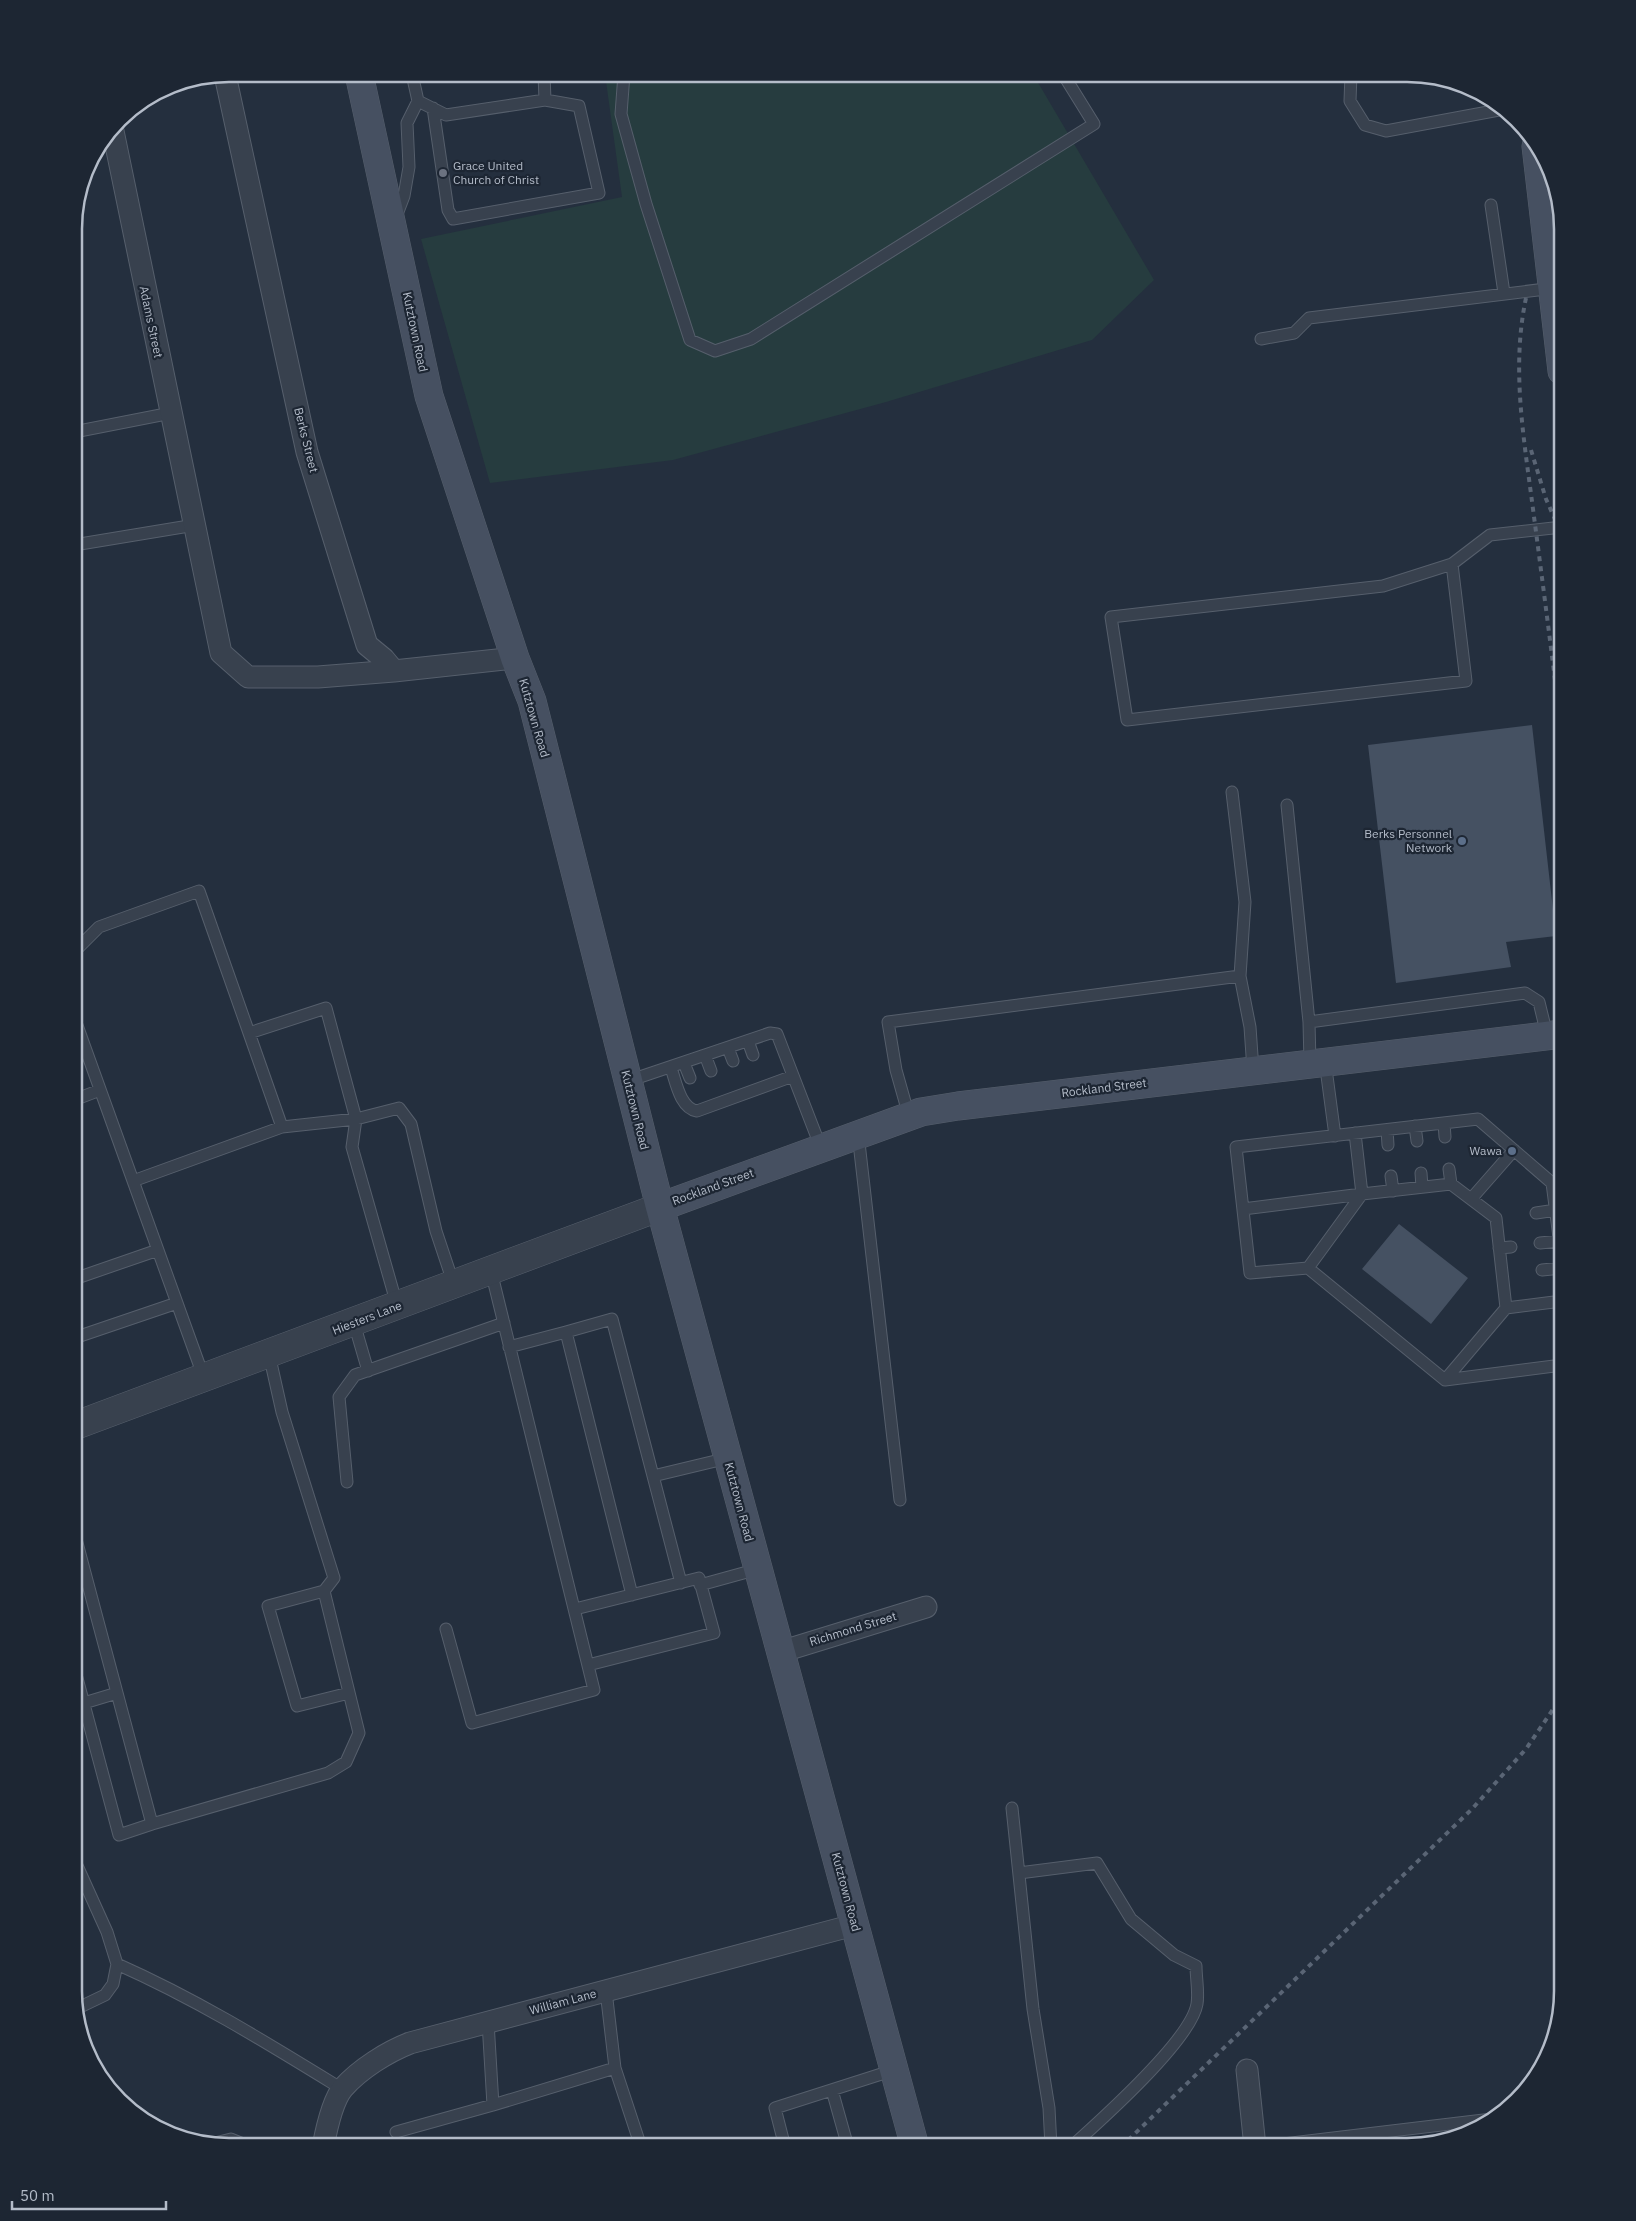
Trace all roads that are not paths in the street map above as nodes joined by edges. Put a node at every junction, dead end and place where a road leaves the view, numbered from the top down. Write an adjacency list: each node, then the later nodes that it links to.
1 (227, 83): 27 (street, Berks Street)
2 (361, 83): 15 (main road, Kutztown Road)
3 (414, 83): 9 (lane)
4 (545, 83): 8 (lane)
5 (623, 83): 6 (lane)
6 (1069, 83)
7 (1351, 83): 11 (lane)
8 (546, 100): 10 (lane); 10 (lane)
9 (418, 101): 10 (lane); 15 (lane)
10 (433, 108)
11 (1493, 111)
12 (115, 138): 20 (street, Adams Street)
13 (1539, 167): 16 (main road)
14 (1491, 206): 18 (lane)
15 (392, 226): 26 (main road, Kutztown Road)
16 (1554, 269)
17 (1554, 289): 18 (lane)
18 (1504, 293): 19 (lane)
19 (1261, 339)
20 (171, 413): 21 (lane); 22 (street, Adams Street)
21 (83, 430)
22 (194, 519): 24 (lane); 27 (street, Adams Street)
23 (1554, 528): 25 (lane)
24 (83, 543)
25 (1452, 564): 25 (lane)
26 (515, 658): 27 (street); 50 (main road, Kutztown Road)
27 (394, 671)
28 (1232, 792): 31 (lane)
29 (1287, 805): 32 (lane)
30 (83, 943): 33 (lane)
31 (1240, 976): 46 (lane); 54 (lane)
32 (1309, 1022): 34 (lane); 42 (lane)
33 (249, 1033): 55 (lane); 58 (lane)
34 (1554, 1033)
35 (1554, 1035): 42 (main road, Rockland Street)
36 (83, 1041): 52 (lane)
37 (748, 1041): 38 (lane); 40 (lane); 48 (lane)
38 (728, 1048): 39 (lane); 41 (lane)
39 (705, 1055): 43 (lane); 45 (lane)
40 (753, 1055)
41 (732, 1061)
42 (1317, 1062): 46 (main road, Rockland Street); 62 (lane)
43 (684, 1063): 44 (lane); 49 (lane)
44 (671, 1068): 50 (lane); 51 (lane)
45 (711, 1070)
46 (1253, 1070): 54 (main road, Rockland Street)
47 (761, 1075): 51 (lane)
48 (793, 1076): 51 (lane); 66 (lane)
49 (690, 1078)
50 (628, 1082): 78 (main road, Kutztown Road)
51 (766, 1086)
52 (100, 1090): 53 (lane); 71 (lane)
53 (83, 1097)
54 (909, 1116): 61 (main road, Rockland Street)
55 (356, 1119): 58 (lane); 92 (lane); 95 (lane)
56 (1444, 1123): 57 (lane); 63 (lane); 67 (lane)
57 (1415, 1126): 59 (lane); 64 (lane)
58 (282, 1128): 71 (lane)
59 (1386, 1130): 60 (lane); 65 (lane)
60 (1355, 1133): 62 (lane); 75 (lane)
61 (858, 1134): 66 (main road, Rockland Street); 111 (lane)
62 (1335, 1136): 79 (lane)
63 (1445, 1137)
64 (1417, 1141)
65 (1388, 1145)
66 (821, 1148): 78 (main road, Rockland Street)
67 (1514, 1150): 76 (lane); 77 (lane)
68 (1449, 1169): 72 (lane)
69 (1420, 1173): 73 (lane)
70 (1391, 1176): 74 (lane)
71 (133, 1181): 86 (lane)
72 (1450, 1184): 73 (lane); 77 (lane)
73 (1422, 1187): 74 (lane)
74 (1393, 1190): 75 (lane)
75 (1362, 1194): 79 (lane); 87 (lane)
76 (1554, 1196)
77 (1471, 1199): 85 (lane)
78 (660, 1207): 90 (street, Hiesters Lane); 108 (main road, Kutztown Road)
79 (1243, 1209): 87 (lane)
80 (1554, 1210): 81 (lane)
81 (1536, 1212)
82 (1554, 1242): 83 (lane)
83 (1540, 1243)
84 (1511, 1247): 85 (lane)
85 (1499, 1248): 96 (lane)
86 (158, 1250): 91 (lane); 93 (lane)
87 (1308, 1268): 106 (lane)
88 (1554, 1269): 89 (lane)
89 (1542, 1270)
90 (491, 1271): 92 (street, Hiesters Lane); 98 (lane)
91 (82, 1276)
92 (454, 1285): 95 (street, Hiesters Lane)
93 (177, 1302): 100 (lane); 105 (lane)
94 (1554, 1302): 96 (lane)
95 (397, 1307): 97 (street, Hiesters Lane)
96 (1506, 1308): 106 (lane)
97 (354, 1323): 102 (street, Hiesters Lane); 104 (lane)
98 (504, 1324): 101 (lane); 104 (lane)
99 (566, 1332): 101 (lane); 109 (lane); 117 (lane)
100 (82, 1335)
101 (510, 1347): 119 (lane)
102 (269, 1354): 105 (street, Hiesters Lane); 116 (lane)
103 (1554, 1365): 106 (lane)
104 (368, 1370): 110 (lane)
105 (204, 1378): 107 (street, Hiesters Lane)
106 (1444, 1380)
107 (82, 1423)
108 (728, 1458): 109 (lane); 113 (main road, Kutztown Road)
109 (653, 1476): 114 (lane)
110 (347, 1482)
111 (900, 1500)
112 (82, 1563): 123 (lane)
113 (758, 1570): 115 (lane); 121 (main road, Kutztown Road)
114 (681, 1583): 115 (lane); 117 (lane)
115 (700, 1585): 122 (lane)
116 (324, 1591): 124 (lane); 124 (lane)
117 (632, 1595): 119 (lane)
118 (926, 1607): 121 (street, Richmond Street)
119 (575, 1609): 122 (lane)
120 (446, 1629): 122 (lane)
121 (780, 1652): 131 (main road, Kutztown Road)
122 (588, 1665)
123 (117, 1693): 125 (lane); 128 (lane)
124 (350, 1693): 128 (lane)
125 (82, 1703)
126 (82, 1714): 128 (lane)
127 (1012, 1808): 129 (lane)
128 (152, 1824)
129 (1019, 1873): 149 (lane); 150 (lane)
130 (82, 1877): 132 (lane)
131 (854, 1924): 133 (street, William Lane); 137 (main road, Kutztown Road)
132 (117, 1964): 134 (lane); 139 (lane)
133 (606, 1991): 135 (street, William Lane); 136 (lane)
134 (83, 2005)
135 (488, 2022): 139 (street, William Lane); 141 (lane)
136 (615, 2068): 141 (lane); 145 (lane)
137 (894, 2070): 140 (lane); 148 (main road, Kutztown Road)
138 (1247, 2070): 151 (street)
139 (342, 2089): 144 (street, William Lane)
140 (832, 2090): 146 (lane); 147 (lane)
141 (493, 2105): 143 (lane)
142 (1476, 2121): 152 (lane)
143 (396, 2132)
144 (325, 2138)
145 (638, 2138)
146 (783, 2138)
147 (845, 2138)
148 (913, 2138)
149 (1051, 2138)
150 (1081, 2138)
151 (1255, 2138)
152 (1332, 2138)

